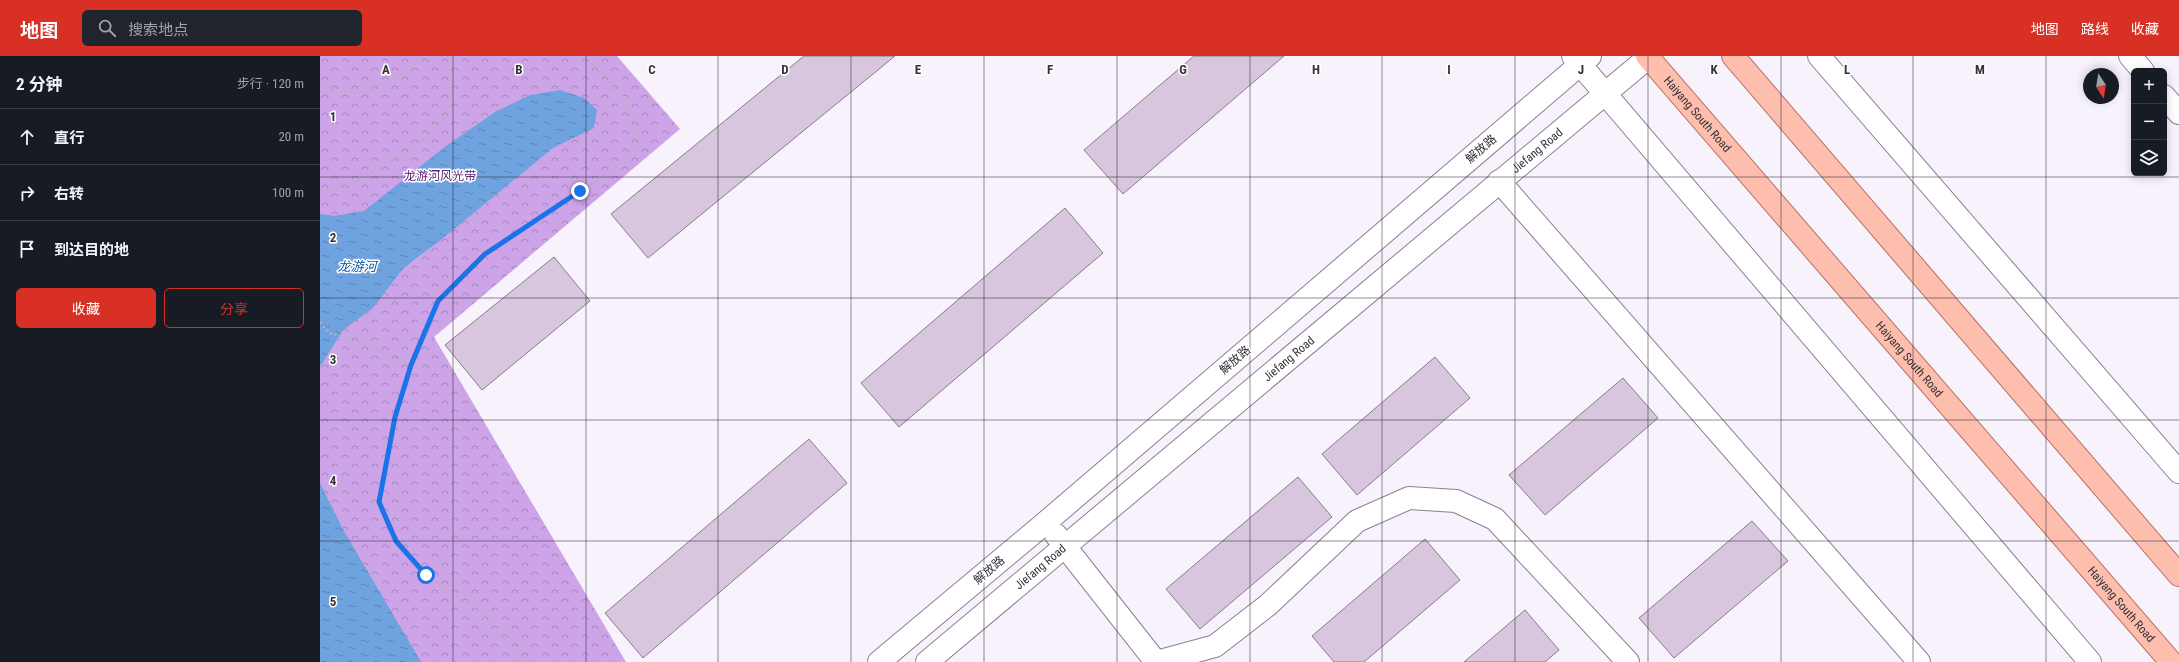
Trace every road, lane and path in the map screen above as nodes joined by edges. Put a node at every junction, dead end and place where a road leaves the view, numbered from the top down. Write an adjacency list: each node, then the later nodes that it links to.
1 (423, 56): 10 (path)
2 (448, 56): 15 (path)
3 (586, 56): 17 (path)
4 (1648, 56): 11 (street, Jiefang Road); 29 (main road, Haiyang South Road)
5 (1733, 56): 21 (main road)
6 (1819, 56): 18 (street)
7 (2130, 56): 9 (street)
8 (1581, 59): 11 (street); 19 (street, 解放路)
9 (2140, 68)
10 (320, 90)
11 (1605, 95): 14 (street, Jiefang Road); 28 (street)
12 (2167, 99): 13 (street)
13 (2179, 113)
14 (1499, 181): 20 (street, Jiefang Road); 27 (street)
15 (320, 191)
16 (320, 322): 17 (path)
17 (411, 365): 22 (path)
18 (2179, 472)
19 (1045, 523): 20 (street); 23 (street, 解放路)
20 (1066, 546): 24 (street, Jiefang Road); 25 (street)
21 (2179, 575)
22 (526, 662)
23 (879, 662)
24 (927, 662)
25 (1156, 662): 26 (street)
26 (1628, 662)
27 (1919, 662)
28 (2090, 662)
29 (2171, 662)

